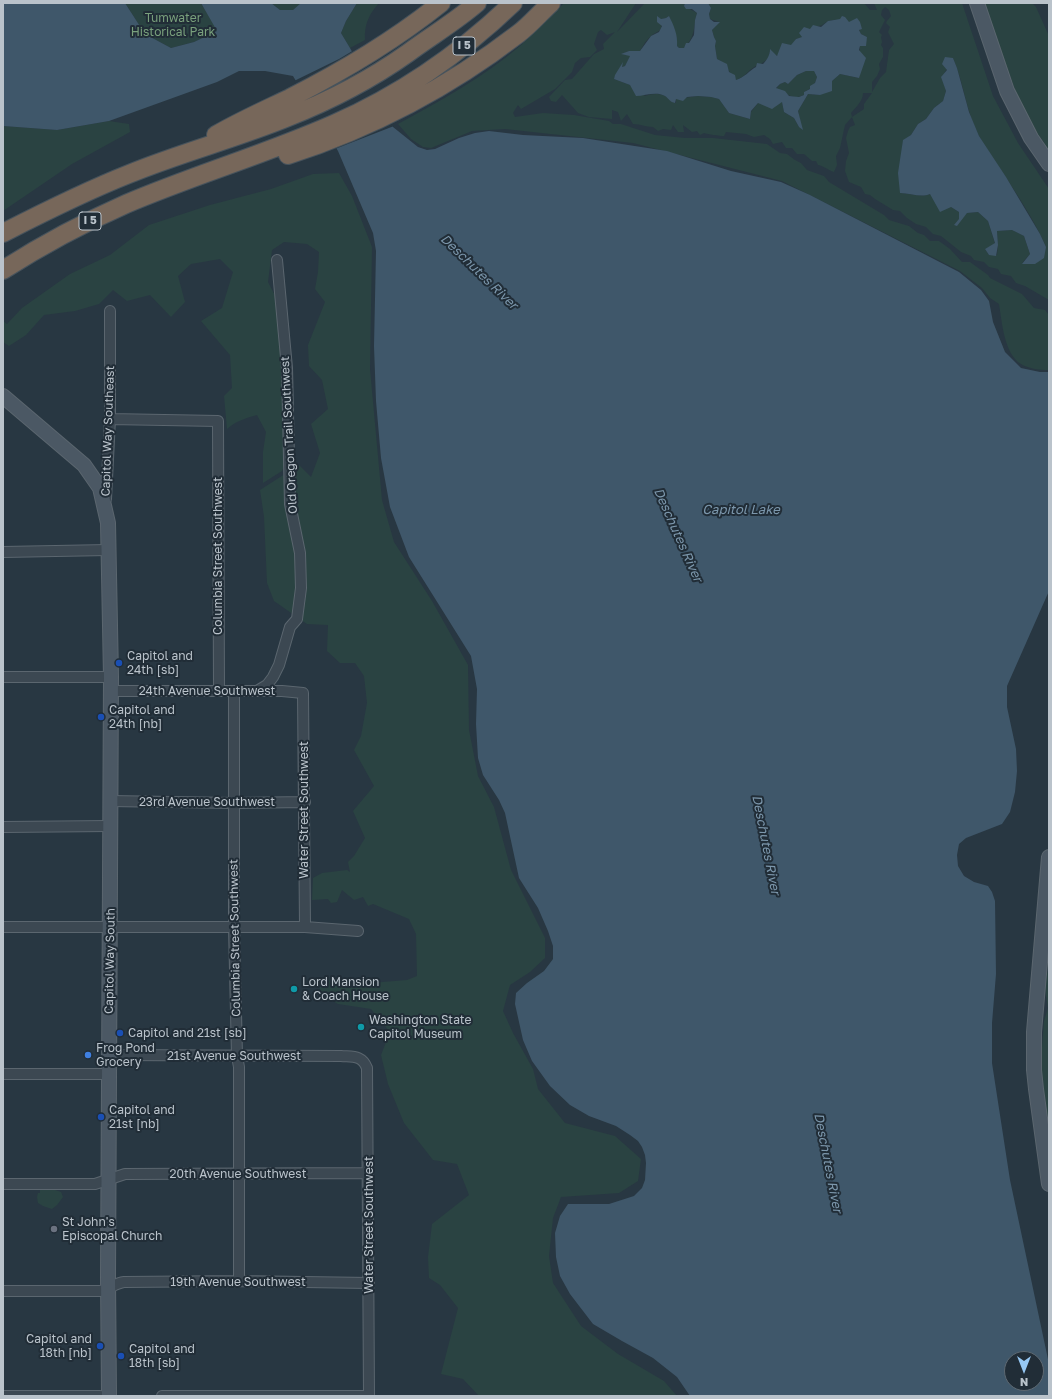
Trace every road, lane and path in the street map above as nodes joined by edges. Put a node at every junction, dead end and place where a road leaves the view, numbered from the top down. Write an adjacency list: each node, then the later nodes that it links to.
1 (430, 3): 7 (highway)
2 (441, 3): 7 (highway)
3 (477, 3): 8 (highway, I 5)
4 (514, 3): 9 (highway, I 5)
5 (551, 3): 9 (highway)
6 (977, 3): 10 (main road)
7 (386, 42): 8 (highway)
8 (249, 125): 11 (highway, I 5)
9 (264, 158): 13 (highway, I 5)
10 (1049, 164)
11 (3, 234)
12 (278, 260): 25 (street, Old Oregon Trail Southwest)
13 (3, 270)
14 (110, 311): 16 (street, Capitol Way Southeast)
15 (3, 396): 17 (main road)
16 (110, 420): 17 (street, Capitol Way Southeast); 23 (street, Columbia Street Southwest)
17 (105, 511): 18 (main road, Capitol Way Southeast)
18 (108, 550): 19 (street); 21 (main road, Capitol Way South)
19 (3, 552)
20 (3, 676): 21 (street)
21 (111, 677): 22 (main road, Capitol Way South)
22 (111, 691): 23 (street, 24th Avenue Southwest); 27 (main road, Capitol Way South)
23 (219, 691): 24 (street, 24th Avenue Southwest)
24 (234, 691): 25 (street, 24th Avenue Southwest); 29 (street, Columbia Street Southwest)
25 (257, 691): 26 (street, 24th Avenue Southwest)
26 (303, 693): 28 (street, Water Street Southwest)
27 (110, 801): 29 (street, 23rd Avenue Southwest); 30 (main road, Capitol Way South)
28 (304, 802): 29 (street, 23rd Avenue Southwest); 36 (street, Water Street Southwest)
29 (234, 803): 35 (street, Columbia Street Southwest)
30 (110, 826): 31 (street); 34 (main road, Capitol Way South)
31 (3, 827)
32 (1049, 857): 47 (main road)
33 (3, 927): 34 (street)
34 (111, 927): 35 (street); 38 (main road, Capitol Way South)
35 (234, 927): 36 (street); 39 (street, Columbia Street Southwest)
36 (305, 927): 37 (street)
37 (358, 931)
38 (109, 1055): 39 (street, 21st Avenue Southwest); 42 (main road, Capitol Way South)
39 (237, 1056): 40 (street, 21st Avenue Southwest); 44 (street, Columbia Street Southwest)
40 (359, 1058): 43 (street, Water Street Southwest)
41 (3, 1074): 42 (street)
42 (109, 1074): 45 (main road, Capitol Way South)
43 (368, 1173): 44 (street, 20th Avenue Southwest); 49 (street, Water Street Southwest)
44 (239, 1174): 45 (street, 20th Avenue Southwest); 48 (street, Columbia Street Southwest)
45 (109, 1179): 46 (street, 20th Avenue Southwest); 50 (main road, Capitol Way South)
46 (3, 1184)
47 (1049, 1184)
48 (239, 1281): 49 (street, 19th Avenue Southwest); 50 (street, 19th Avenue Southwest)
49 (369, 1283): 56 (street, Water Street Southwest)
50 (108, 1289): 51 (street, 19th Avenue Southwest); 54 (main road, Capitol Way South)
51 (3, 1291)
52 (3, 1396): 53 (street)
53 (100, 1396)
54 (110, 1396)
55 (162, 1396): 56 (street)
56 (369, 1396)

